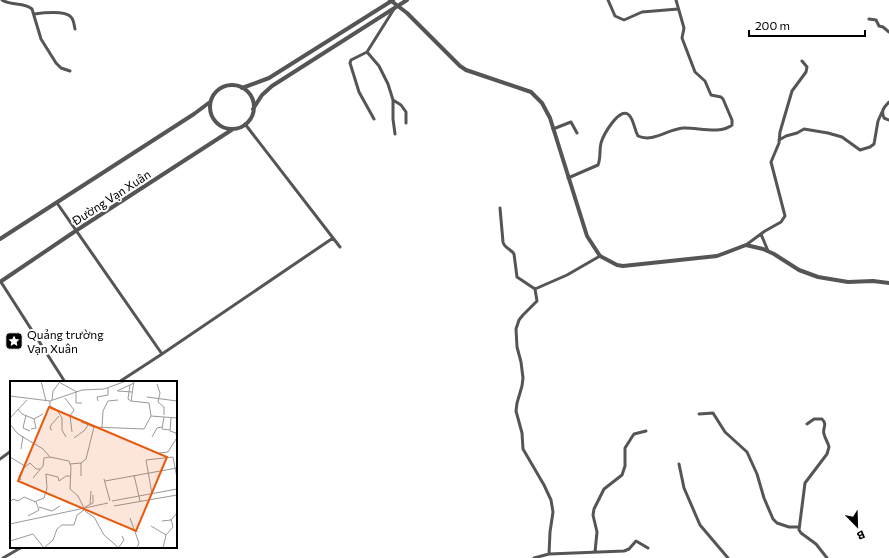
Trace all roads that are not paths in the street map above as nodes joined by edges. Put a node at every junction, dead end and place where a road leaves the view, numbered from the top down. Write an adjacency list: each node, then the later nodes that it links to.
1 (2, 0): 9 (street)
2 (392, 0): 6 (street); 16 (street)
3 (407, 0): 6 (street)
4 (608, 0): 8 (street)
5 (676, 0): 8 (street)
6 (398, 6): 7 (street); 27 (street)
7 (394, 9): 13 (street); 20 (street)
8 (678, 9): 31 (street)
9 (34, 14): 11 (street); 15 (street)
10 (869, 18): 12 (street)
11 (75, 29)
12 (889, 32)
13 (367, 52): 17 (street); 22 (street)
14 (802, 61): 30 (street)
15 (70, 71)
16 (242, 88): 18 (street); 20 (street)
17 (393, 100): 24 (street); 29 (street)
18 (210, 102): 26 (street); 32 (street, Đường Vạn Xuân)
19 (889, 102): 21 (street)
20 (253, 109): 25 (street)
21 (882, 112): 23 (street); 30 (street)
22 (374, 119)
23 (889, 120)
24 (406, 123)
25 (245, 124): 26 (street); 36 (street)
26 (233, 129): 34 (street, Đường Vạn Xuân)
27 (553, 129): 28 (street); 31 (street)
28 (577, 132)
29 (395, 134)
30 (779, 140): 35 (street)
31 (568, 178): 41 (street)
32 (57, 203): 34 (street); 37 (street, Đường Vạn Xuân)
33 (500, 208): 44 (street)
34 (77, 230): 42 (street, Đường Vạn Xuân); 45 (street)
35 (761, 234): 38 (street); 40 (street)
36 (333, 238): 39 (street); 45 (street)
37 (0, 239)
38 (746, 245): 40 (street); 41 (street)
39 (340, 247)
40 (769, 252): 43 (street)
41 (600, 256): 44 (street)
42 (0, 282): 46 (street)
43 (889, 283)
44 (535, 288): 58 (street)
45 (162, 354): 47 (street)
46 (64, 381)
47 (121, 381)
48 (699, 414): 54 (street)
49 (807, 424): 54 (street)
50 (646, 431): 57 (street)
51 (10, 453): 52 (street)
52 (0, 459)
53 (679, 464): 61 (street)
54 (799, 527): 62 (street)
55 (20, 548): 59 (street)
56 (648, 548): 57 (street)
57 (595, 552): 58 (street)
58 (549, 554): 60 (street)
59 (3, 558)
60 (534, 558)
61 (728, 558)
62 (827, 558)

